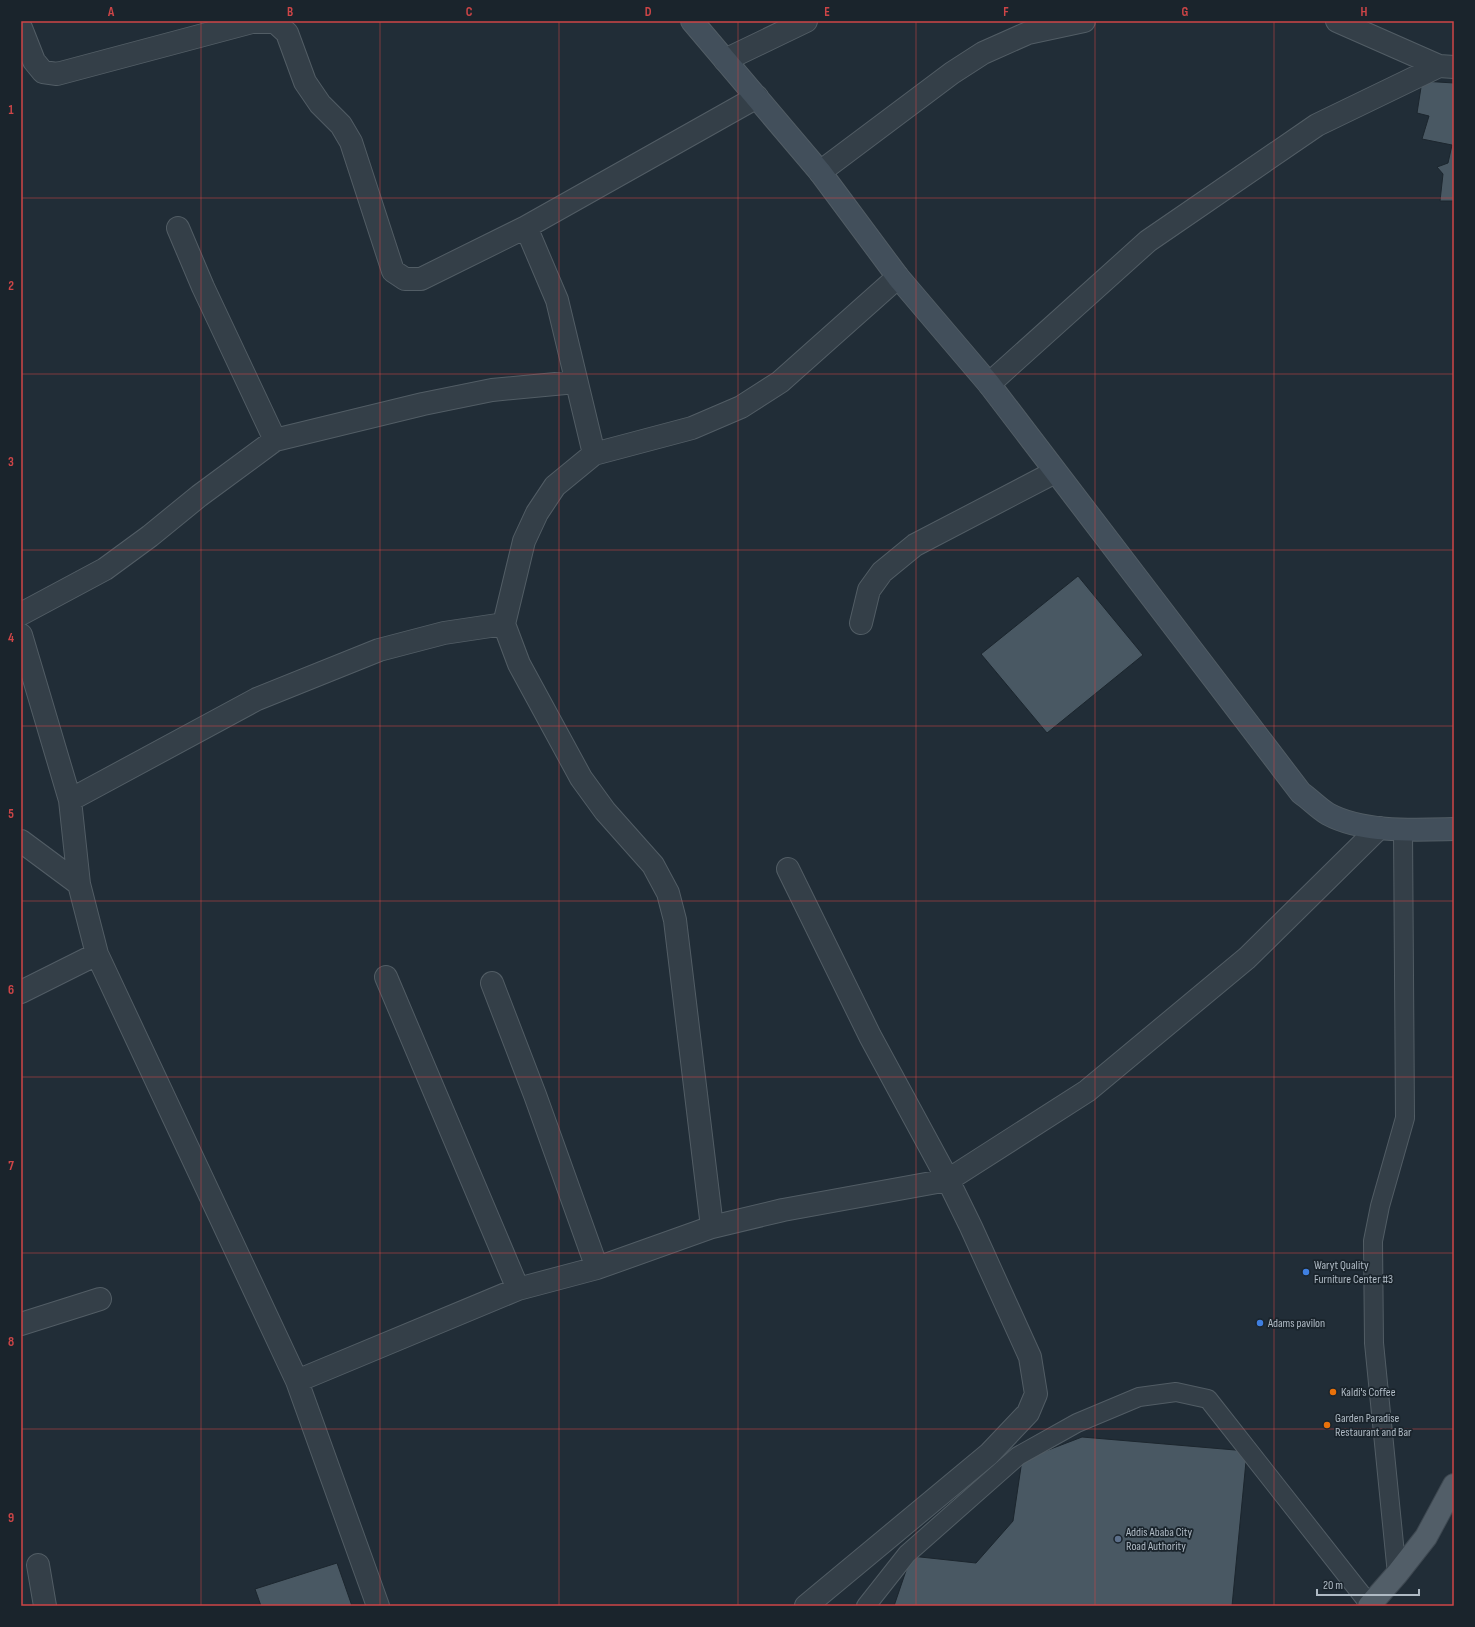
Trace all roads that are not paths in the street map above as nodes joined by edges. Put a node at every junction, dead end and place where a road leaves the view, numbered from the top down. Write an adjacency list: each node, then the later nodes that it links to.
1 (692, 21): 6 (street)
2 (806, 21): 6 (street)
3 (1084, 21): 9 (street)
4 (1337, 21): 7 (street)
5 (21, 28): 10 (street)
6 (725, 60): 8 (street)
7 (1446, 66): 14 (street)
8 (757, 97): 9 (street); 10 (street)
9 (820, 172): 12 (street)
10 (526, 227): 13 (street)
11 (178, 228): 15 (street)
12 (898, 277): 14 (street); 16 (street)
13 (576, 382): 15 (street); 16 (street)
14 (989, 384): 17 (street)
15 (275, 440): 18 (street)
16 (594, 454): 20 (street)
17 (1055, 472): 19 (street); 23 (street)
18 (21, 614)
19 (861, 623)
20 (504, 624): 22 (street); 34 (street)
21 (21, 635): 22 (street)
22 (70, 800): 28 (street)
23 (1379, 828): 25 (street); 33 (street)
24 (1454, 829): 25 (street)
25 (1403, 831): 42 (lane)
26 (21, 841): 28 (street)
27 (788, 869): 33 (street)
28 (79, 884): 29 (street)
29 (97, 954): 32 (street); 39 (street)
30 (386, 977): 36 (street)
31 (492, 983): 35 (street)
32 (21, 992)
33 (948, 1180): 34 (street); 45 (street)
34 (712, 1227): 35 (street)
35 (596, 1268): 36 (street)
36 (518, 1289): 39 (street)
37 (100, 1299): 38 (street)
38 (21, 1324)
39 (297, 1381): 44 (street)
40 (1454, 1485): 42 (main road)
41 (38, 1565): 43 (street)
42 (1397, 1574): 47 (main road)
43 (45, 1606)
44 (378, 1606)
45 (806, 1606)
46 (866, 1606): 47 (lane)
47 (1370, 1606)

